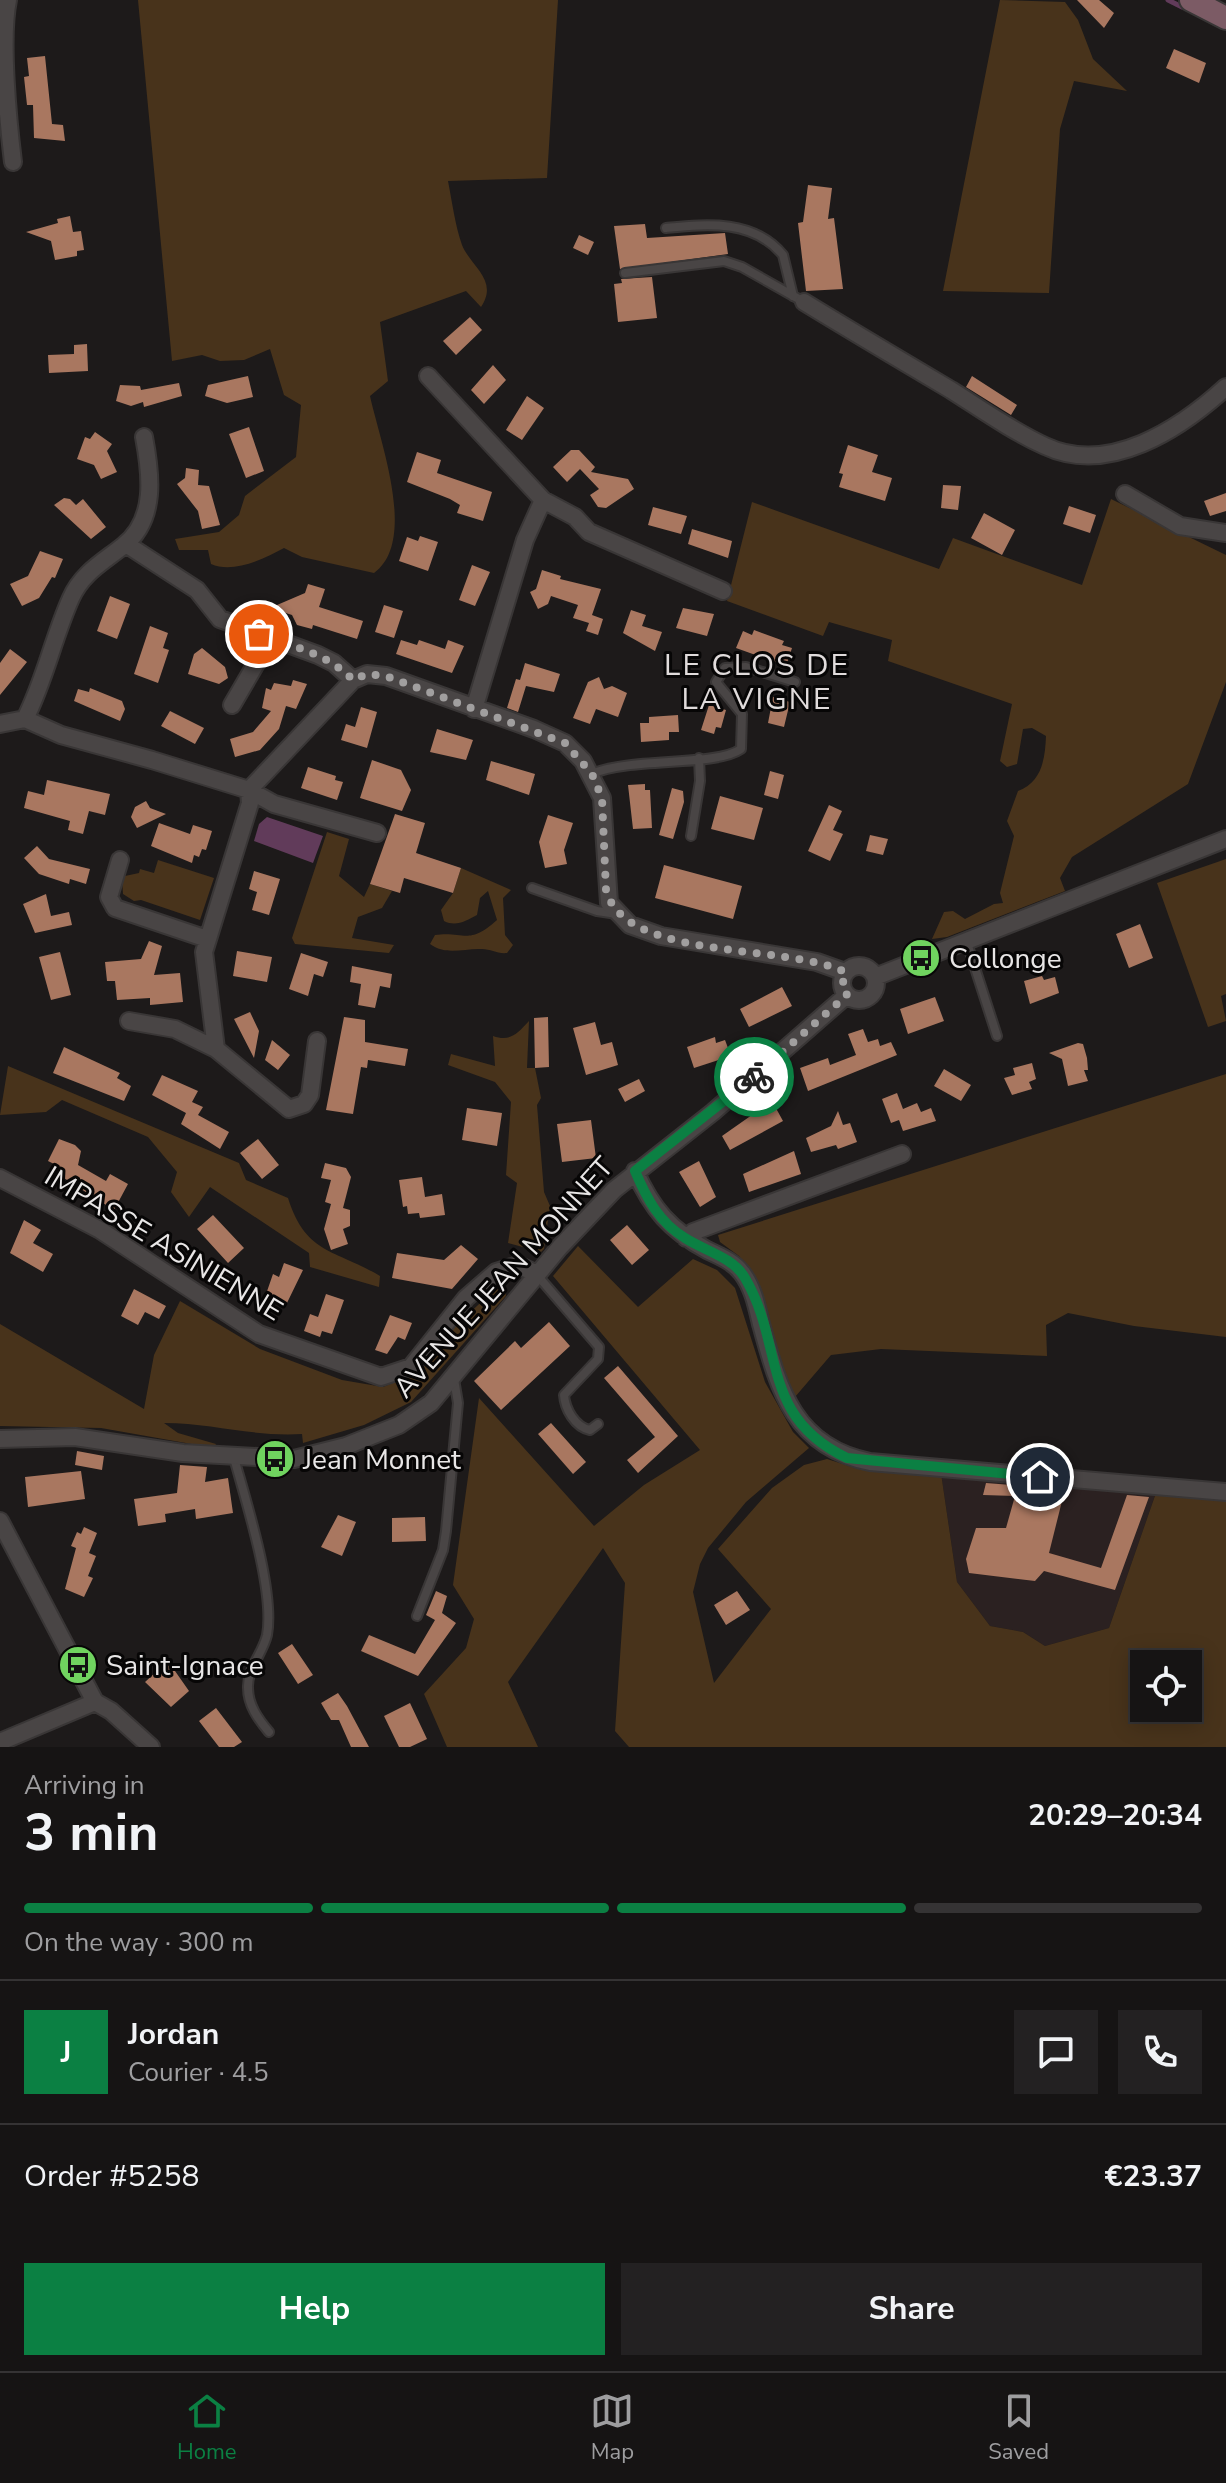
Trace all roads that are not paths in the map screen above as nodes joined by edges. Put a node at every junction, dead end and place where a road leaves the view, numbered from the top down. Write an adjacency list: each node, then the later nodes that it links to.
1 (8, 0): 4 (street)
2 (1191, 0): 3 (main road)
3 (1226, 18)
4 (13, 162)
5 (666, 228): 7 (lane)
6 (625, 273): 7 (lane)
7 (799, 299): 9 (street)
8 (428, 376): 12 (street)
9 (1226, 387)
10 (144, 437): 14 (street)
11 (1125, 494): 13 (street)
12 (543, 500): 15 (street); 20 (street)
13 (1226, 533)
14 (126, 544): 16 (street); 21 (street)
15 (723, 591)
16 (271, 638): 17 (street); 19 (street)
17 (353, 680): 20 (street); 25 (street)
18 (795, 682): 23 (lane)
19 (232, 705)
20 (474, 709): 24 (street)
21 (25, 719): 22 (street); 25 (street)
22 (0, 724)
23 (699, 758): 24 (lane); 27 (lane)
24 (592, 774): 31 (street)
25 (249, 790): 26 (street); 32 (street)
26 (377, 833)
27 (691, 836)
28 (1226, 839): 33 (street)
29 (120, 860): 32 (street)
30 (532, 888): 31 (lane)
31 (618, 914): 34 (street)
32 (207, 939): 40 (street)
33 (965, 939): 35 (street); 38 (lane)
34 (845, 972): 35 (street); 36 (street)
35 (875, 977): 36 (street)
36 (847, 995): 42 (street, AVENUE JEAN MONNET)
37 (129, 1021): 40 (street)
38 (997, 1036)
39 (317, 1041): 40 (street)
40 (216, 1049)
41 (902, 1154): 44 (street)
42 (635, 1171): 44 (street); 45 (street, AVENUE JEAN MONNET)
43 (0, 1178): 45 (street, IMPASSE ASINIENNE)
44 (686, 1238): 50 (street)
45 (537, 1274): 46 (street, AVENUE JEAN MONNET); 47 (lane)
46 (453, 1377): 49 (street, AVENUE JEAN MONNET); 52 (lane)
47 (598, 1424)
48 (0, 1439): 49 (street, AVENUE JEAN MONNET)
49 (234, 1458): 54 (lane)
50 (1226, 1492)
51 (0, 1521): 53 (street)
52 (417, 1616)
53 (95, 1702): 55 (street); 56 (street)
54 (269, 1732)
55 (0, 1742)
56 (151, 1747)

